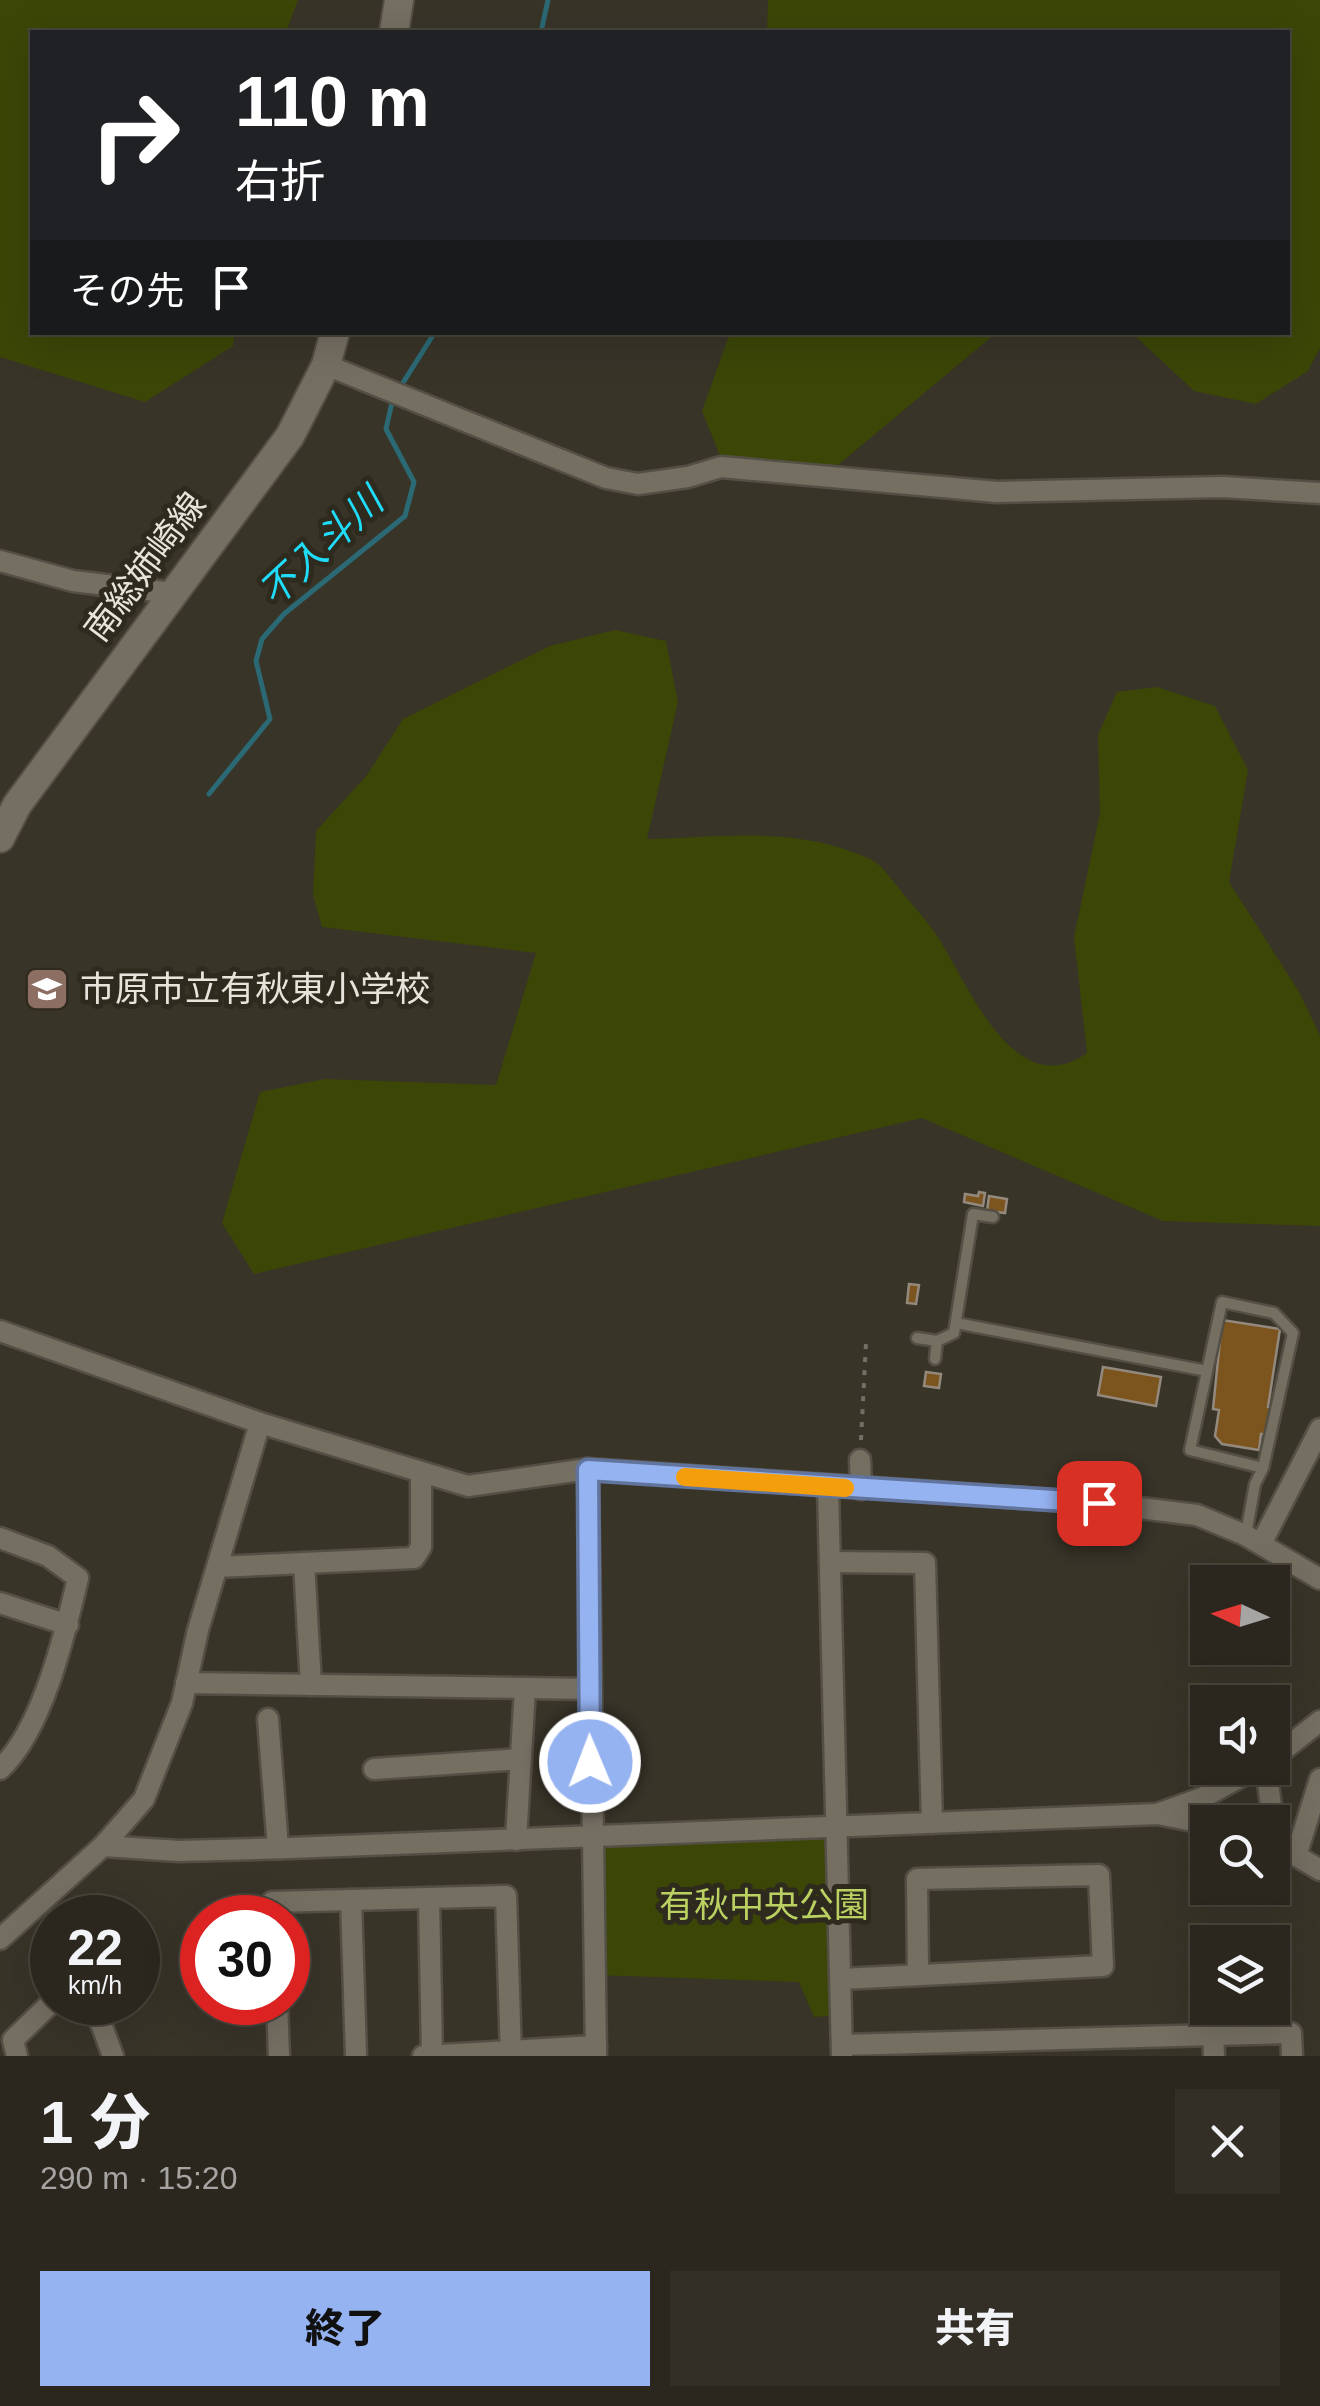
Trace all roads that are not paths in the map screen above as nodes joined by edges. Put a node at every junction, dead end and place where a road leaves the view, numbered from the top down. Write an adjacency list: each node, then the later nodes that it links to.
1 (399, 0): 2 (main road)
2 (394, 30)
3 (334, 335): 4 (main road, 南総姉崎線)
4 (326, 365): 5 (street); 7 (main road, 南総姉崎線)
5 (1320, 493)
6 (0, 561): 7 (street)
7 (172, 594): 8 (main road, 南総姉崎線)
8 (0, 838)
9 (993, 1218): 10 (lane)
10 (956, 1323): 13 (lane); 15 (lane)
11 (0, 1330): 16 (street)
12 (917, 1338): 13 (lane)
13 (937, 1342): 14 (lane)
14 (936, 1359)
15 (1208, 1370): 19 (lane); 19 (lane)
16 (260, 1423): 21 (street); 28 (street)
17 (1320, 1430): 25 (street)
18 (860, 1460): 23 (street)
19 (1263, 1468): 25 (lane)
20 (588, 1470): 21 (street); 22 (street); 35 (street)
21 (421, 1474): 27 (street)
22 (828, 1487): 23 (street); 26 (street)
23 (861, 1489): 25 (street)
24 (0, 1538): 31 (street)
25 (1253, 1540): 29 (street)
26 (830, 1562): 46 (street); 47 (street)
27 (304, 1563): 28 (street); 33 (street)
28 (217, 1567): 32 (street)
29 (1320, 1578)
30 (0, 1603): 31 (street)
31 (68, 1624): 40 (street)
32 (186, 1683): 33 (street); 50 (street)
33 (310, 1685): 34 (street)
34 (525, 1688): 35 (street); 39 (street)
35 (589, 1688): 48 (street)
36 (268, 1719): 51 (street)
37 (1320, 1721): 38 (street)
38 (1290, 1745)
39 (521, 1759): 41 (street); 49 (street)
40 (0, 1768)
41 (374, 1768)
42 (1320, 1779): 53 (street)
43 (1226, 1785): 44 (street)
44 (1158, 1814): 45 (street); 46 (street)
45 (1190, 1820)
46 (932, 1823): 47 (street)
47 (838, 1827): 48 (street); 60 (street)
48 (591, 1835): 49 (street); 70 (street)
49 (516, 1840): 51 (street)
50 (103, 1846): 51 (street); 58 (street)
51 (278, 1848)
52 (1290, 1853): 53 (street)
53 (1296, 1856): 54 (street)
54 (1320, 1870)
55 (429, 1898): 56 (street); 71 (street); 77 (street)
56 (351, 1900): 57 (street); 75 (street)
57 (310, 1901)
58 (0, 1939)
59 (918, 1972): 59 (street); 60 (street)
60 (841, 1979): 68 (street)
61 (30, 2023): 72 (street)
62 (101, 2025): 73 (street)
63 (277, 2025): 74 (street)
64 (1214, 2046): 65 (street); 78 (street)
65 (1126, 2047): 66 (street)
66 (1044, 2048): 67 (street)
67 (964, 2049): 69 (street)
68 (842, 2050): 69 (street)
69 (886, 2050)
70 (596, 2051): 71 (street)
71 (510, 2054): 77 (street)
72 (17, 2056)
73 (113, 2056)
74 (279, 2056)
75 (356, 2056)
76 (423, 2056): 77 (street)
77 (432, 2056)
78 (1292, 2056)

